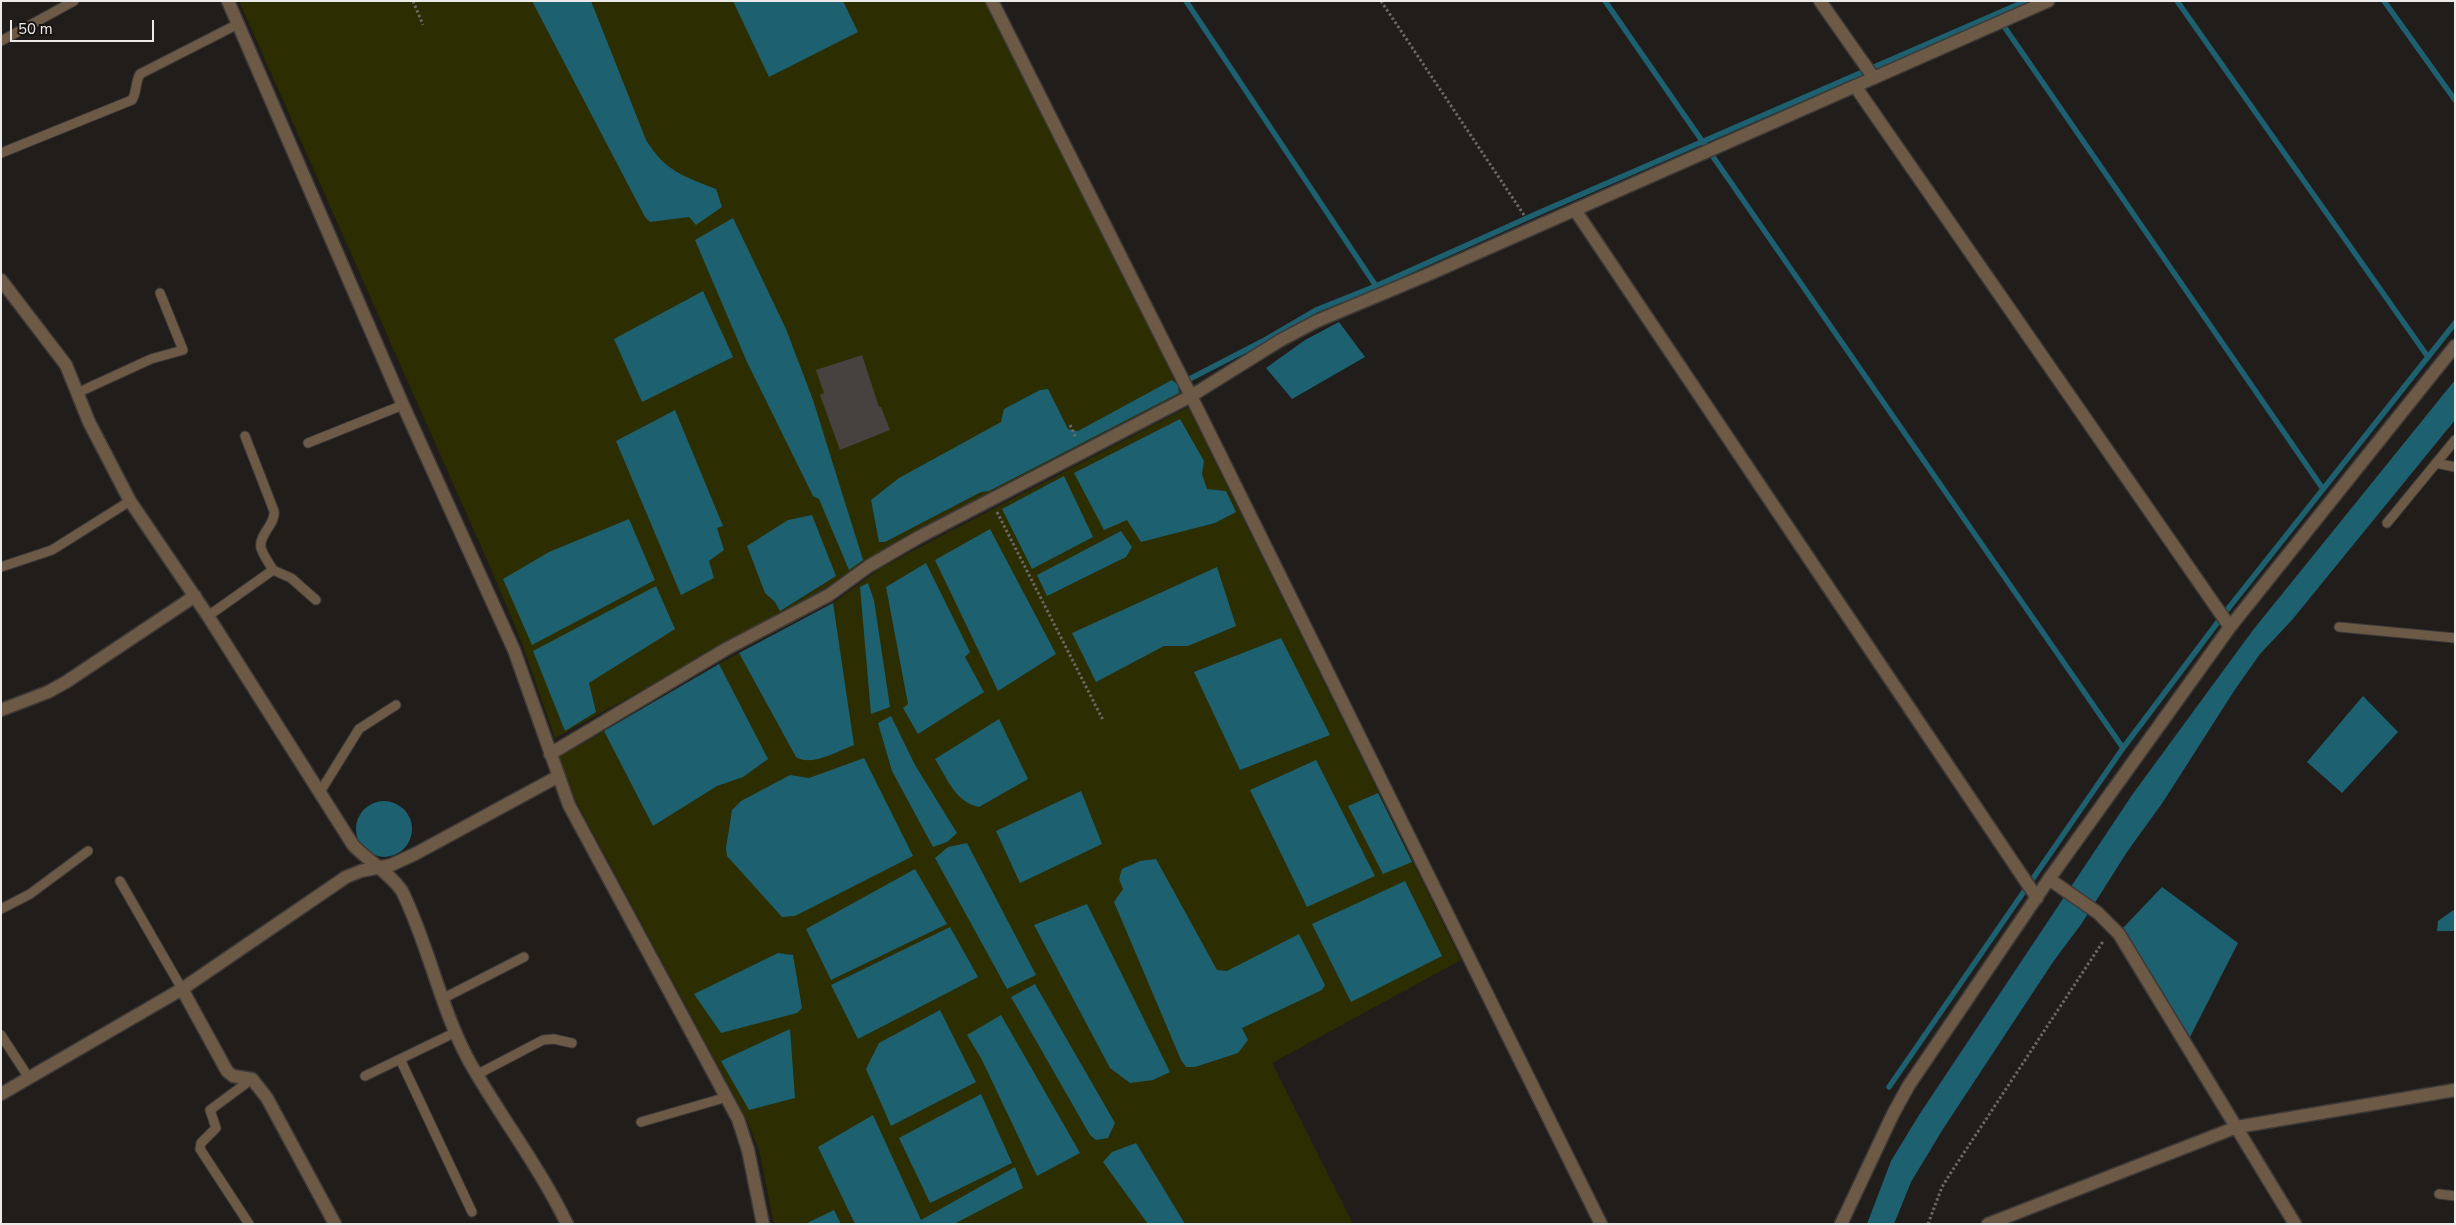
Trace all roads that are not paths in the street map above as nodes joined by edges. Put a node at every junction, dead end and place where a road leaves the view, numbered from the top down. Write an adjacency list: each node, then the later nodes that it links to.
1 (74, 1): 7 (lane)
2 (228, 1): 6 (street)
3 (992, 1): 16 (street)
4 (1820, 1): 8 (street)
5 (2048, 1): 8 (street)
6 (238, 24): 10 (lane); 17 (street)
7 (1, 41)
8 (1874, 78): 9 (street)
9 (1855, 86): 11 (street); 30 (street)
10 (1, 153)
11 (1575, 210): 16 (street); 42 (street)
12 (1, 280): 15 (street)
13 (160, 293): 15 (lane)
14 (2455, 346): 30 (street)
15 (77, 393): 23 (street)
16 (1192, 396): 35 (street); 67 (street)
17 (403, 405): 20 (lane); 35 (street)
18 (245, 436): 26 (lane)
19 (2455, 440): 21 (lane)
20 (308, 444)
21 (2436, 464): 22 (lane); 24 (lane)
22 (2455, 467)
23 (130, 501): 25 (lane); 27 (street)
24 (2387, 523)
25 (1, 568)
26 (273, 570): 28 (lane); 29 (lane)
27 (195, 596): 29 (street); 34 (street)
28 (316, 600)
29 (208, 616): 37 (street)
30 (2230, 627): 41 (street)
31 (2339, 627): 32 (lane)
32 (2455, 638)
33 (396, 705): 37 (lane)
34 (1, 710)
35 (550, 754): 36 (street)
36 (557, 777): 39 (street); 57 (street)
37 (320, 792): 39 (street)
38 (88, 851): 43 (lane)
39 (378, 868): 45 (street); 46 (street)
40 (120, 881): 45 (lane)
41 (2054, 883): 42 (street); 59 (street)
42 (2037, 898): 68 (street)
43 (1, 909)
44 (524, 957): 46 (lane)
45 (182, 989): 53 (street); 54 (street)
46 (442, 999): 47 (street)
47 (456, 1032): 50 (lane); 51 (street)
48 (1, 1035): 53 (lane)
49 (572, 1043): 51 (lane)
50 (400, 1060): 52 (lane); 62 (lane)
51 (478, 1074): 65 (street)
52 (365, 1076)
53 (29, 1078): 56 (street)
54 (252, 1079): 63 (lane); 64 (street)
55 (2455, 1090): 59 (street)
56 (1, 1094)
57 (727, 1096): 58 (lane); 66 (street)
58 (641, 1122)
59 (2237, 1127): 69 (street); 70 (street)
60 (2439, 1194): 61 (lane)
61 (2455, 1196)
62 (472, 1212)
63 (249, 1224)
64 (335, 1224)
65 (567, 1224)
66 (763, 1224)
67 (1601, 1224)
68 (1841, 1224)
69 (1988, 1224)
70 (2294, 1224)

